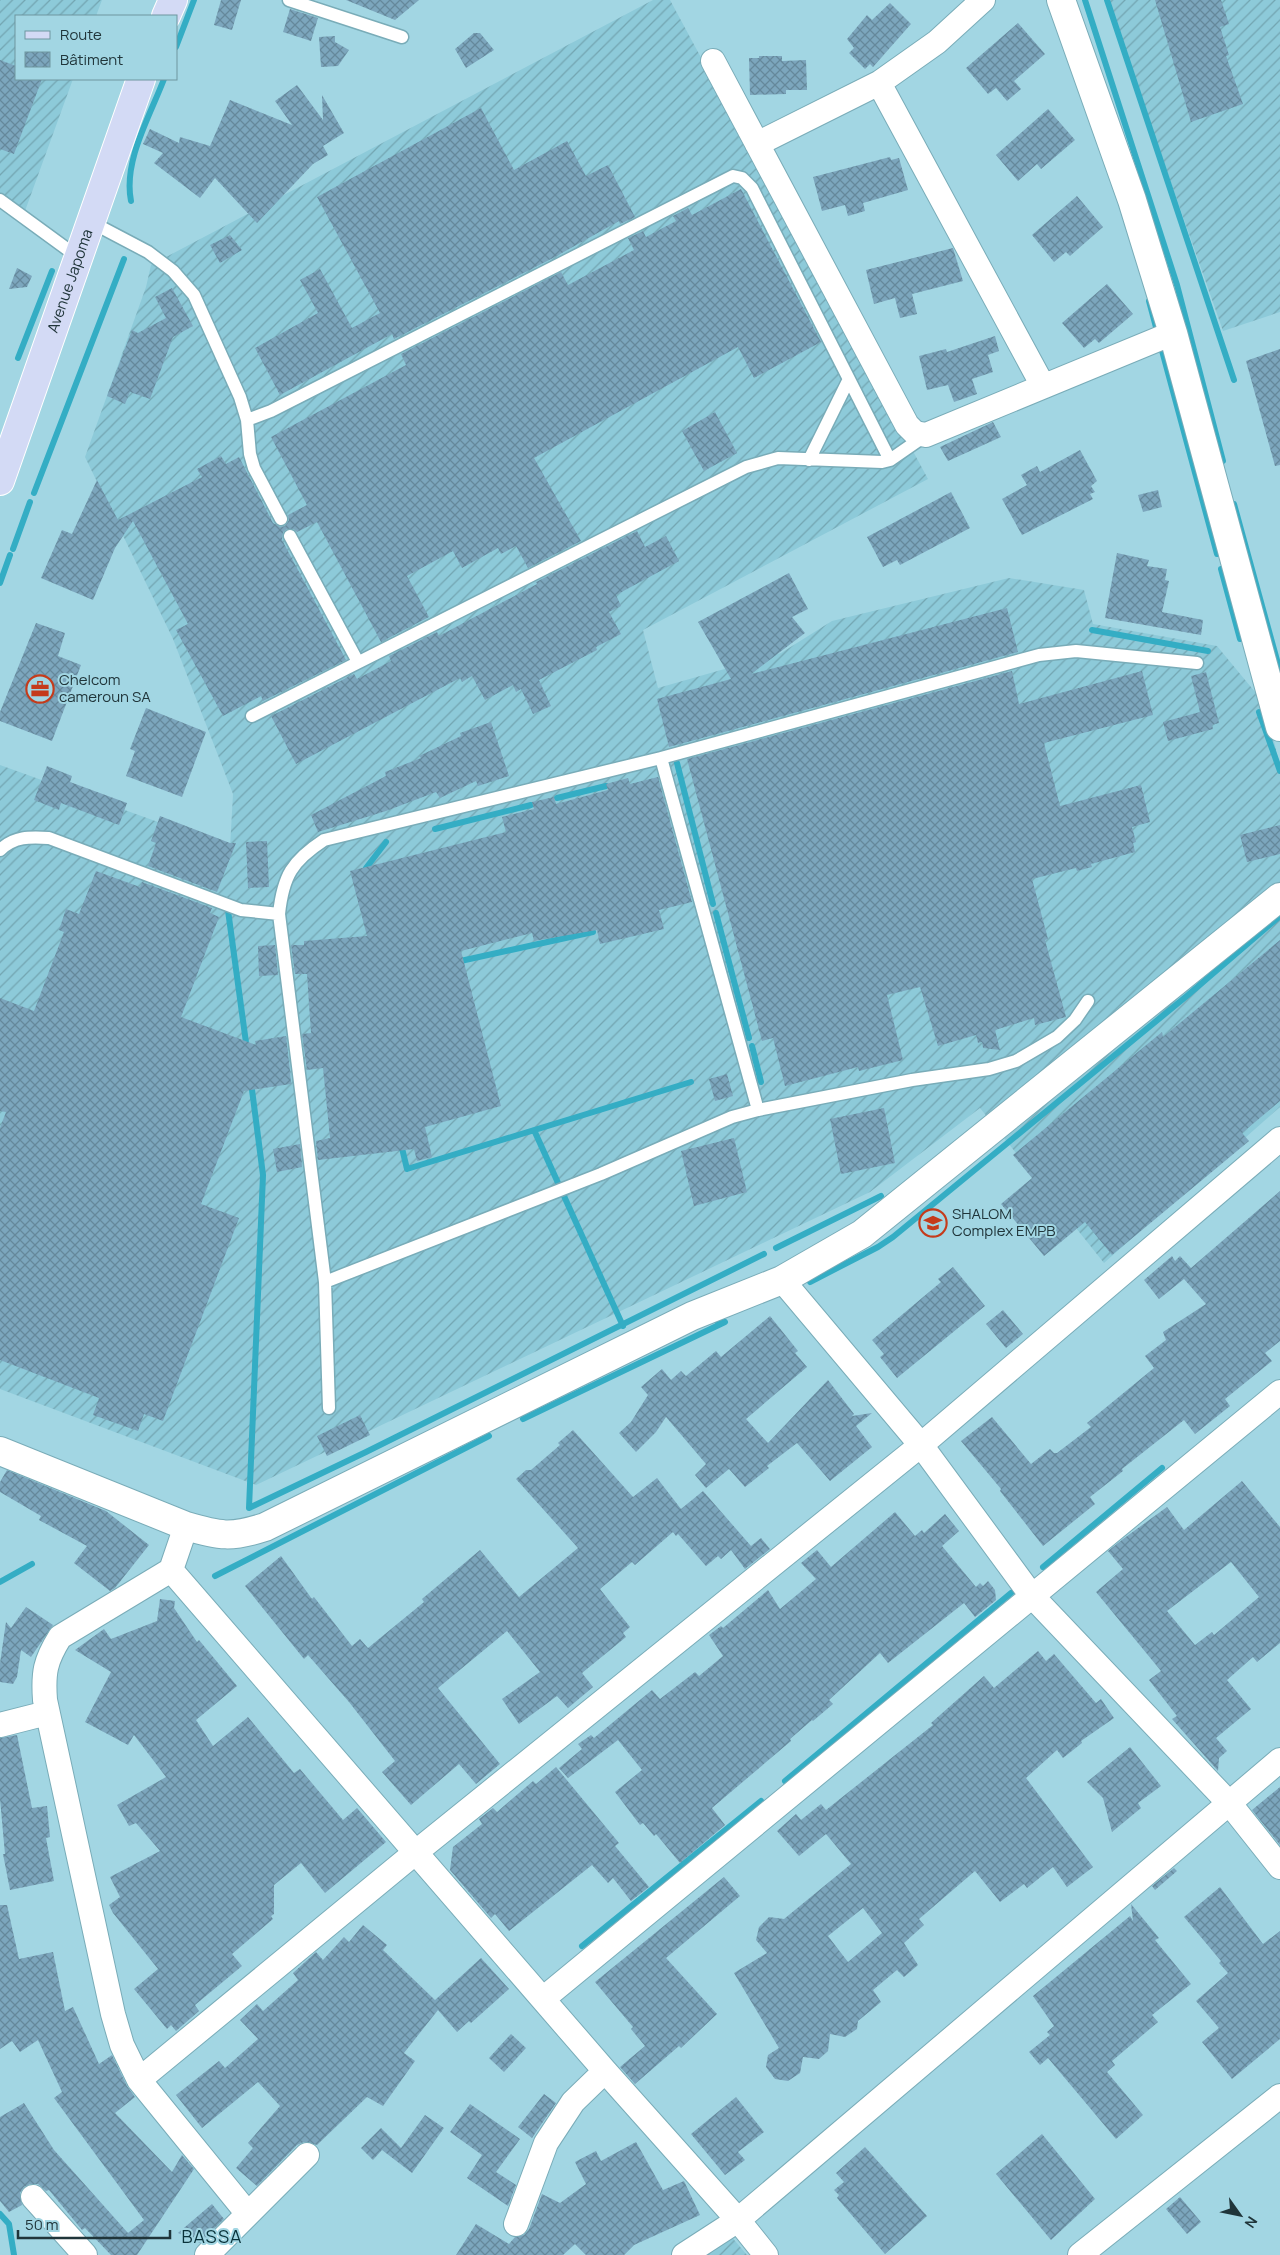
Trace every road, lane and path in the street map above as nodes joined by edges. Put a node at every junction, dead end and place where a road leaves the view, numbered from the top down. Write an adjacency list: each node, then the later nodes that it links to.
1 (173, 0): 5 (main road)
2 (289, 0): 6 (lane)
3 (983, 0): 9 (street)
4 (1061, 0): 14 (street)
5 (166, 15)
6 (402, 37)
7 (713, 61): 10 (street)
8 (141, 80): 12 (main road, Avenue Japoma)
9 (879, 84): 10 (street); 16 (street)
10 (757, 144): 19 (street)
11 (0, 200): 13 (lane)
12 (91, 222): 13 (main road, Avenue Japoma); 17 (lane)
13 (78, 256): 18 (main road, Avenue Japoma)
14 (1173, 332): 16 (street); 28 (street)
15 (849, 379): 17 (lane); 20 (lane); 21 (lane)
16 (1043, 386): 19 (street)
17 (247, 420): 23 (lane)
18 (10, 432): 22 (main road, Avenue Japoma)
19 (926, 435): 21 (lane)
20 (809, 460): 21 (lane); 25 (lane)
21 (890, 460)
22 (0, 482)
23 (281, 519)
24 (290, 536): 25 (lane)
25 (358, 662): 27 (lane)
26 (1197, 662): 29 (lane)
27 (252, 716)
28 (1280, 728)
29 (661, 758): 32 (lane); 34 (lane)
30 (0, 850): 32 (lane)
31 (1280, 897): 36 (street)
32 (279, 914): 37 (lane)
33 (1088, 1001): 34 (lane)
34 (758, 1110): 37 (lane)
35 (1280, 1139): 40 (street)
36 (782, 1280): 40 (street); 42 (street)
37 (325, 1282): 39 (lane)
38 (1280, 1392): 44 (street)
39 (330, 1408)
40 (921, 1445): 44 (street); 49 (street)
41 (0, 1452): 42 (street)
42 (186, 1526): 43 (street)
43 (171, 1570): 45 (street); 49 (street)
44 (1032, 1596): 48 (street); 51 (street)
45 (47, 1714): 46 (street); 53 (street)
46 (0, 1725)
47 (1280, 1760): 48 (street)
48 (1230, 1804): 50 (street); 58 (street)
49 (416, 1852): 51 (street); 53 (street)
50 (1280, 1867)
51 (544, 1998): 52 (street)
52 (605, 2071): 58 (street); 59 (street)
53 (139, 2080): 57 (street)
54 (1280, 2096): 64 (street)
55 (307, 2155): 57 (street)
56 (34, 2197): 60 (street)
57 (248, 2214): 61 (street)
58 (738, 2220): 62 (street); 63 (street)
59 (516, 2224)
60 (85, 2255)
61 (207, 2255)
62 (684, 2255)
63 (766, 2255)
64 (1080, 2255)

